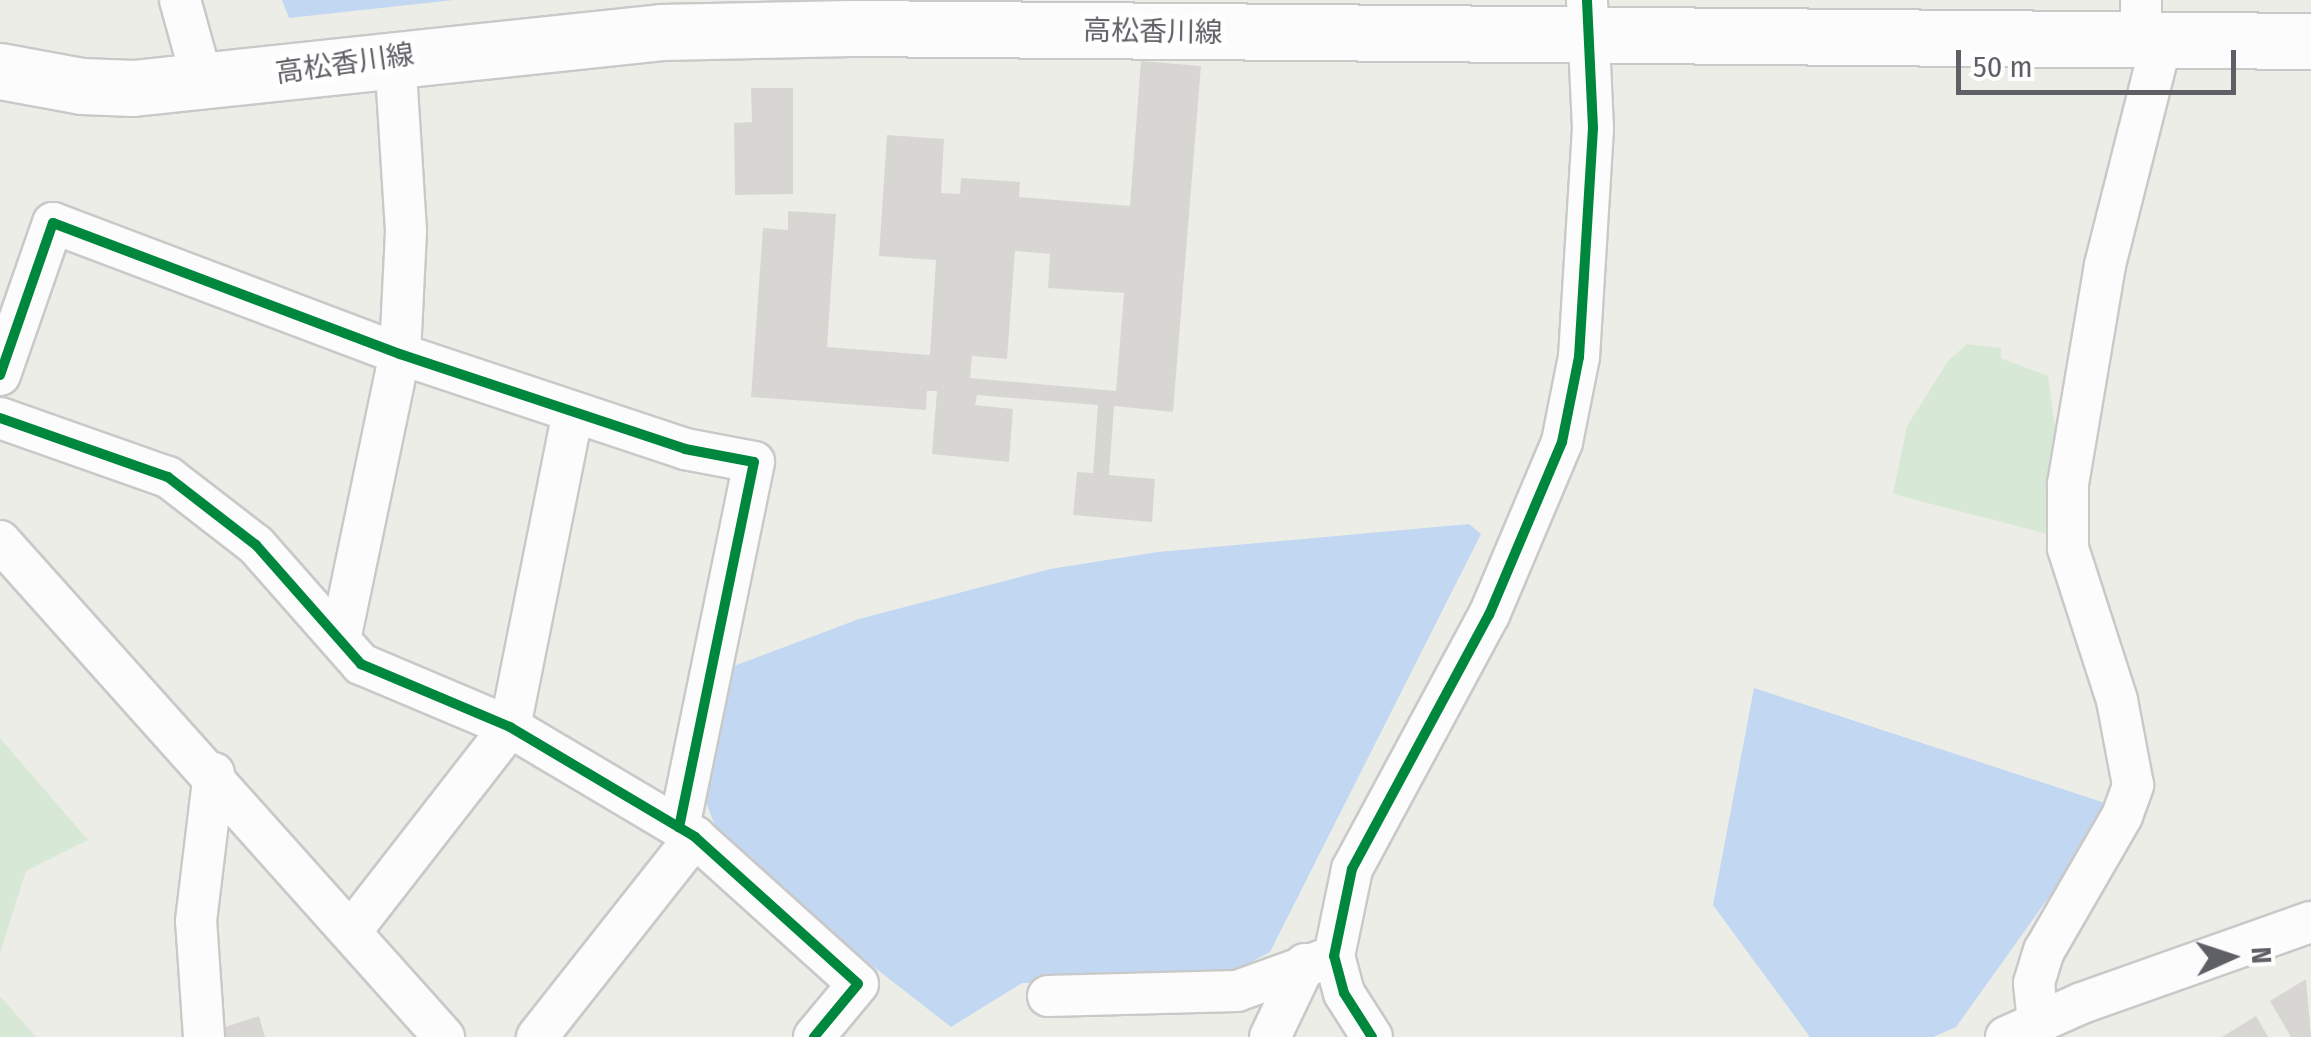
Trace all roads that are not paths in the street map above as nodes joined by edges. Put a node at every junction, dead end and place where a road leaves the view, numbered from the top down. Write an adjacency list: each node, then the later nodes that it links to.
1 (180, 0): 7 (street)
2 (1588, 18): 3 (main road, 高松香川線); 5 (main road, 高松香川線); 19 (street)
3 (2148, 27): 4 (main road, 高松香川線); 21 (street)
4 (2311, 41)
5 (396, 58): 7 (main road, 高松香川線); 8 (street)
6 (0, 71): 7 (main road, 高松香川線)
7 (203, 82)
8 (400, 354): 9 (street); 10 (street); 13 (street)
9 (0, 375)
10 (573, 412): 14 (street); 16 (street)
11 (0, 418): 13 (street)
12 (0, 541): 15 (street)
13 (340, 640): 14 (street)
14 (510, 727): 16 (street); 18 (street)
15 (214, 773): 18 (street); 22 (street)
16 (687, 832): 24 (street); 25 (street)
17 (2309, 926): 21 (street)
18 (352, 930): 23 (street)
19 (1320, 960): 20 (street); 26 (street); 27 (street)
20 (1048, 996)
21 (2022, 1030)
22 (204, 1037)
23 (444, 1037)
24 (537, 1037)
25 (814, 1037)
26 (1270, 1037)
27 (1372, 1037)

